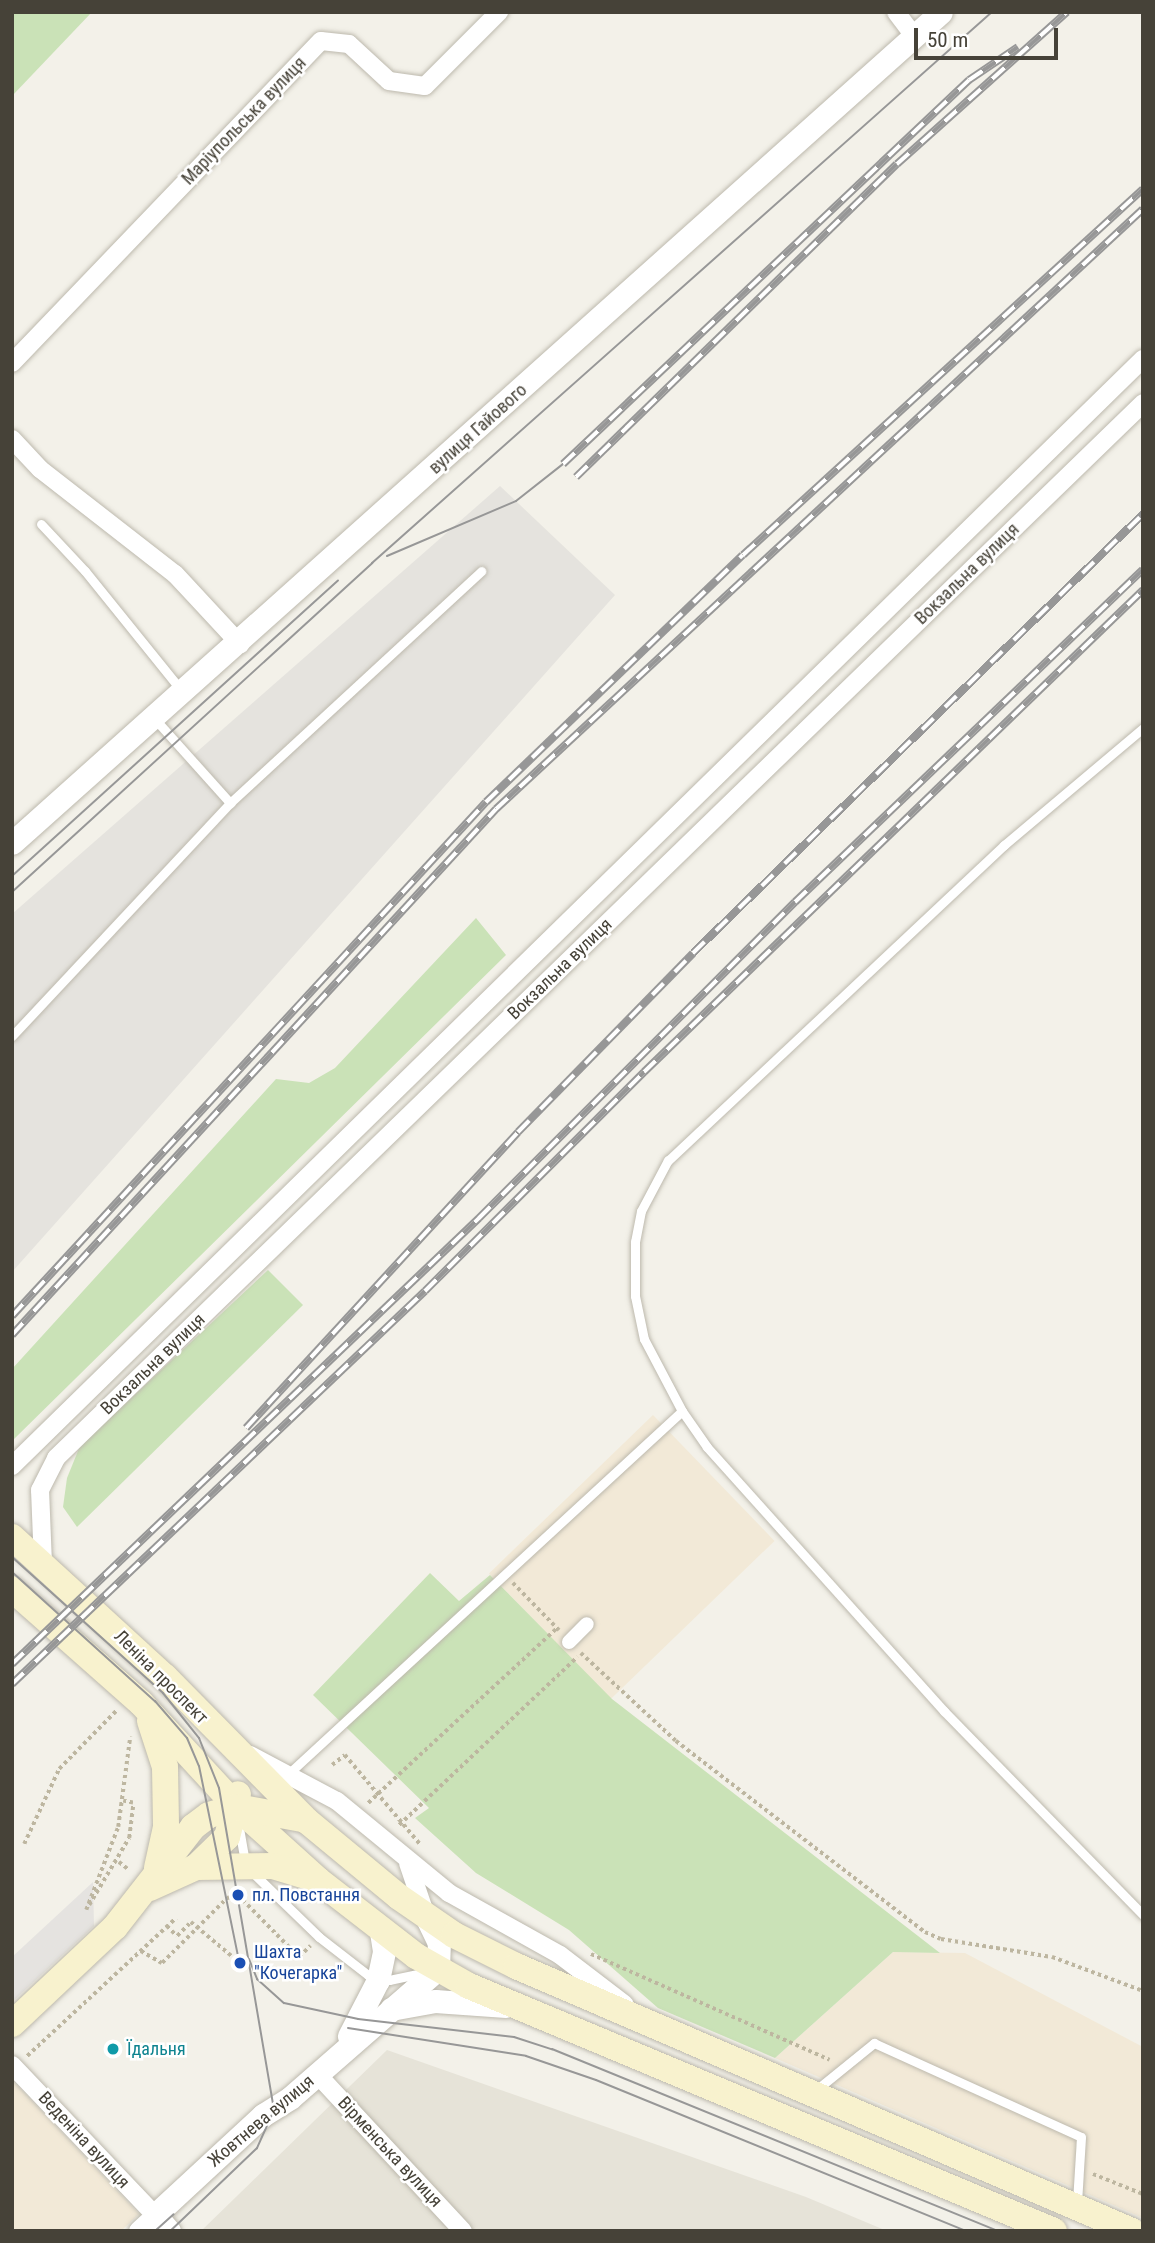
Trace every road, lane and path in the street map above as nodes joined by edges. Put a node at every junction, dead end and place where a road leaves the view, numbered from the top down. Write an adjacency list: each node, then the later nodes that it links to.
1 (499, 12): 6 (street, Маріупольська вулиця)
2 (896, 12): 4 (street)
3 (941, 12): 4 (street, вулиця Гайового)
4 (914, 36): 11 (street, вулиця Гайового)
5 (1143, 359): 19 (street, Вокзальна вулиця)
6 (12, 363)
7 (1143, 403): 21 (street, Вокзальна вулиця)
8 (12, 439): 11 (street)
9 (41, 524): 12 (lane)
10 (481, 571): 15 (lane)
11 (240, 644): 12 (street, вулиця Гайового)
12 (184, 694): 13 (street, вулиця Гайового)
13 (155, 719): 15 (lane); 16 (street, вулиця Гайового)
14 (1143, 729): 18 (lane)
15 (230, 803): 17 (lane)
16 (12, 844)
17 (12, 1036)
18 (682, 1411): 22 (lane); 50 (lane)
19 (12, 1466)
20 (12, 1537): 21 (main road, Леніна проспект)
21 (43, 1564): 31 (main road, Леніна проспект)
22 (505, 1575): 25 (path); 33 (lane)
23 (12, 1589): 29 (main road, Леніна проспект)
24 (587, 1624): 26 (street)
25 (557, 1628): 26 (path); 34 (path)
26 (569, 1642): 27 (path)
27 (581, 1653): 39 (path); 63 (path)
28 (108, 1700): 29 (path)
29 (127, 1709): 36 (main road, Леніна проспект); 41 (path); 49 (main road, Леніна проспект)
30 (129, 1732): 35 (path)
31 (229, 1745): 33 (main road, Леніна проспект); 36 (main road)
32 (332, 1765): 34 (path)
33 (273, 1784): 37 (street); 38 (main road, Леніна проспект)
34 (377, 1793): 37 (path); 39 (path)
35 (123, 1801): 44 (path); 44 (path)
36 (243, 1803): 38 (main road); 45 (lane); 46 (main road); 48 (main road, Леніна проспект); 49 (main road)
37 (358, 1815): 40 (street)
38 (307, 1821): 51 (main road, Леніна проспект)
39 (401, 1823): 40 (path); 42 (path)
40 (382, 1838): 43 (street)
41 (24, 1844)
42 (430, 1854)
43 (405, 1857): 51 (street); 68 (street)
44 (118, 1862): 47 (path)
45 (245, 1865): 46 (main road); 48 (main road); 56 (lane)
46 (196, 1867): 49 (main road)
47 (128, 1870)
48 (318, 1880): 55 (main road, Леніна проспект)
49 (149, 1889): 67 (main road)
50 (1143, 1914)
51 (426, 1916): 61 (street); 68 (main road, Леніна проспект)
52 (176, 1918): 53 (path)
53 (167, 1927): 54 (path); 58 (path)
54 (200, 1929): 56 (path); 58 (path); 59 (path)
55 (381, 1932): 61 (main road, Леніна проспект); 62 (street)
56 (318, 1937): 60 (lane)
57 (582, 1949): 71 (path)
58 (141, 1951): 70 (path)
59 (240, 1963)
60 (355, 1966): 62 (lane); 66 (lane)
61 (438, 1969): 62 (lane); 64 (main road, Леніна проспект); 65 (street, Жовтнева вулиця)
62 (378, 1980): 66 (street)
63 (1143, 1991)
64 (521, 2008): 65 (street); 79 (main road, Леніна проспект)
65 (385, 2011): 69 (street, Жовтнева вулиця)
66 (358, 2019): 69 (street)
67 (12, 2024)
68 (649, 2024): 73 (main road, Леніна проспект)
69 (334, 2058): 72 (street, Жовтнева вулиця)
70 (14, 2066): 77 (street, Веденіна вулиця)
71 (845, 2066): 73 (lane); 74 (lane)
72 (317, 2074): 77 (street, Жовтнева вулиця); 78 (street, Вірменська вулиця)
73 (812, 2094): 76 (main road, Леніна проспект)
74 (1080, 2168): 75 (path); 76 (lane)
75 (1143, 2194)
76 (1076, 2208): 80 (main road, Леніна проспект)
77 (154, 2225)
78 (463, 2231)
79 (1054, 2231)
80 (1132, 2231)

